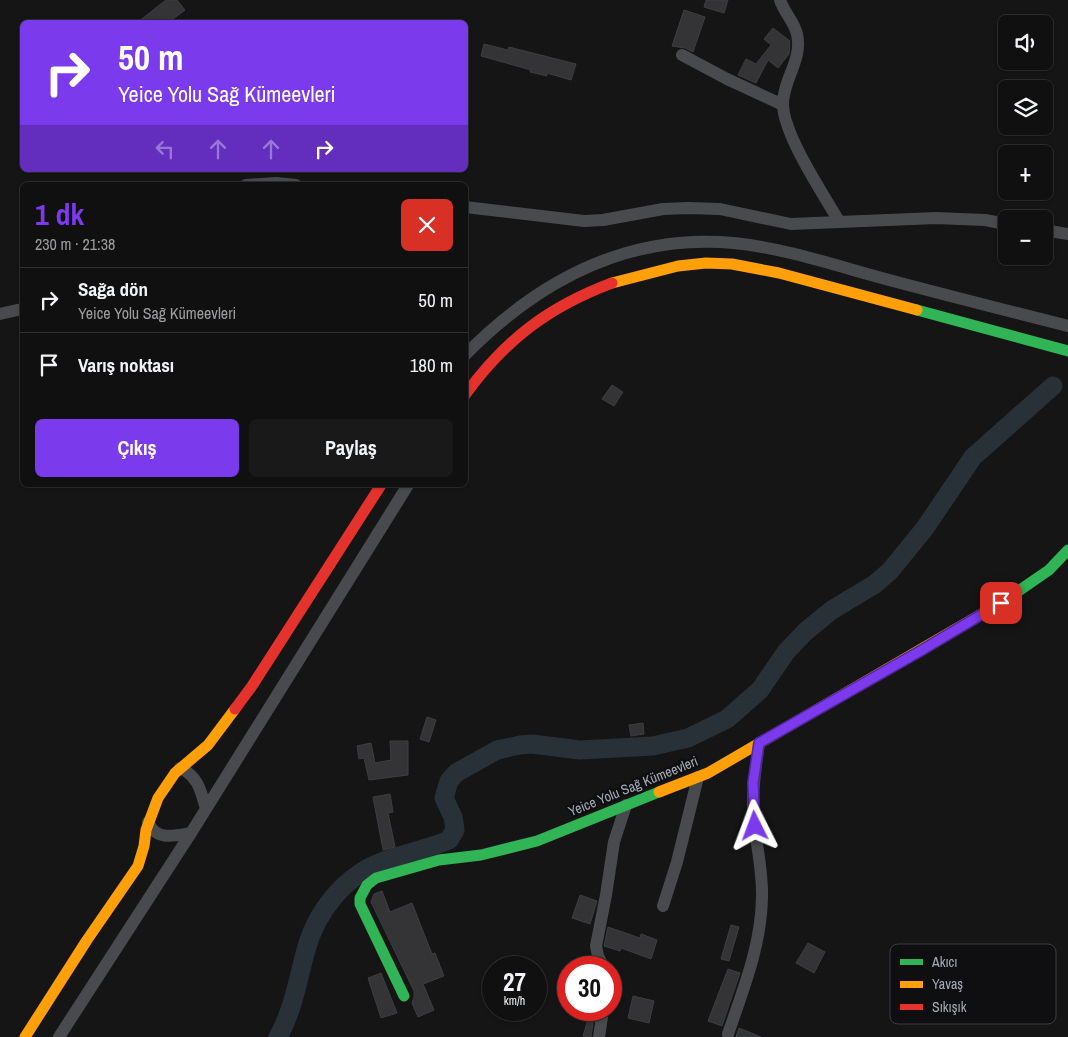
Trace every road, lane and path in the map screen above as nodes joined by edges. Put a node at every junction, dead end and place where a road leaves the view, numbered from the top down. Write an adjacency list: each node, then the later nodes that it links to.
1 (780, 0): 3 (street)
2 (682, 55): 3 (street)
3 (783, 105): 5 (street)
4 (468, 207): 5 (street)
5 (839, 221): 6 (street)
6 (998, 222)
7 (1053, 232): 8 (street)
8 (1068, 234)
9 (20, 309): 10 (street)
10 (0, 314)
11 (1068, 326): 13 (street)
12 (1068, 351): 14 (street)
13 (468, 352)
14 (468, 391)
15 (380, 487): 19 (street)
16 (407, 487): 22 (street)
17 (1068, 550): 18 (street, Yeice Yolu Sağ Kümeevleri)
18 (759, 743): 20 (street, Yeice Yolu Sağ Kümeevleri); 29 (street)
19 (180, 768): 22 (street); 23 (street)
20 (698, 777): 21 (street, Yeice Yolu Sağ Kümeevleri); 25 (street)
21 (626, 805): 26 (street); 27 (street, Yeice Yolu Sağ Kümeevleri)
22 (206, 809): 24 (street)
23 (148, 822): 24 (street); 30 (street)
24 (191, 833): 31 (street)
25 (663, 906)
26 (598, 956)
27 (404, 996)
28 (601, 1021): 32 (street)
29 (728, 1034)
30 (25, 1037)
31 (59, 1037)
32 (599, 1037)

